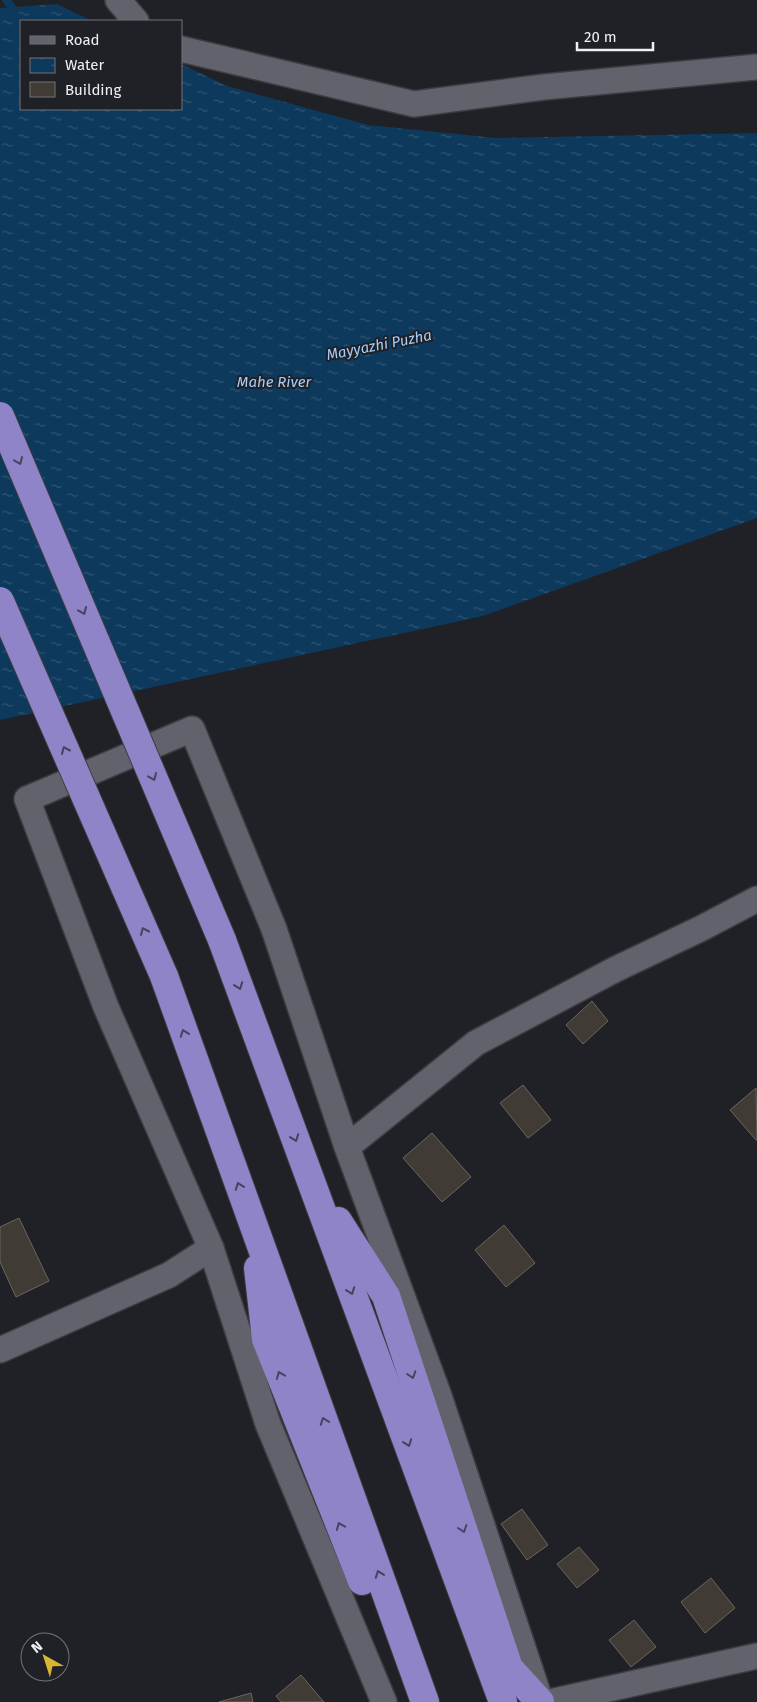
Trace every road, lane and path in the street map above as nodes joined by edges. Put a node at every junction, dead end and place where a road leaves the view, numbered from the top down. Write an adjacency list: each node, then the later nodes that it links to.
1 (118, 0): 2 (street)
2 (135, 20)
3 (182, 49): 4 (street)
4 (757, 67)
5 (0, 416): 9 (highway, one-way to 9, bridge)
6 (0, 601): 10 (highway, one-way to 6, bridge)
7 (757, 899): 8 (street)
8 (347, 1147): 11 (street); 18 (street)
9 (310, 1178): 17 (highway, one-way to 17); 18 (highway, one-way to 18)
10 (252, 1222): 15 (highway, one-way to 10); 16 (highway, one-way to 10)
11 (211, 1248): 12 (street); 14 (street)
12 (0, 1350)
13 (757, 1656): 19 (street)
14 (384, 1702)
15 (405, 1702)
16 (425, 1702)
17 (503, 1702)
18 (540, 1702)
19 (550, 1702)

